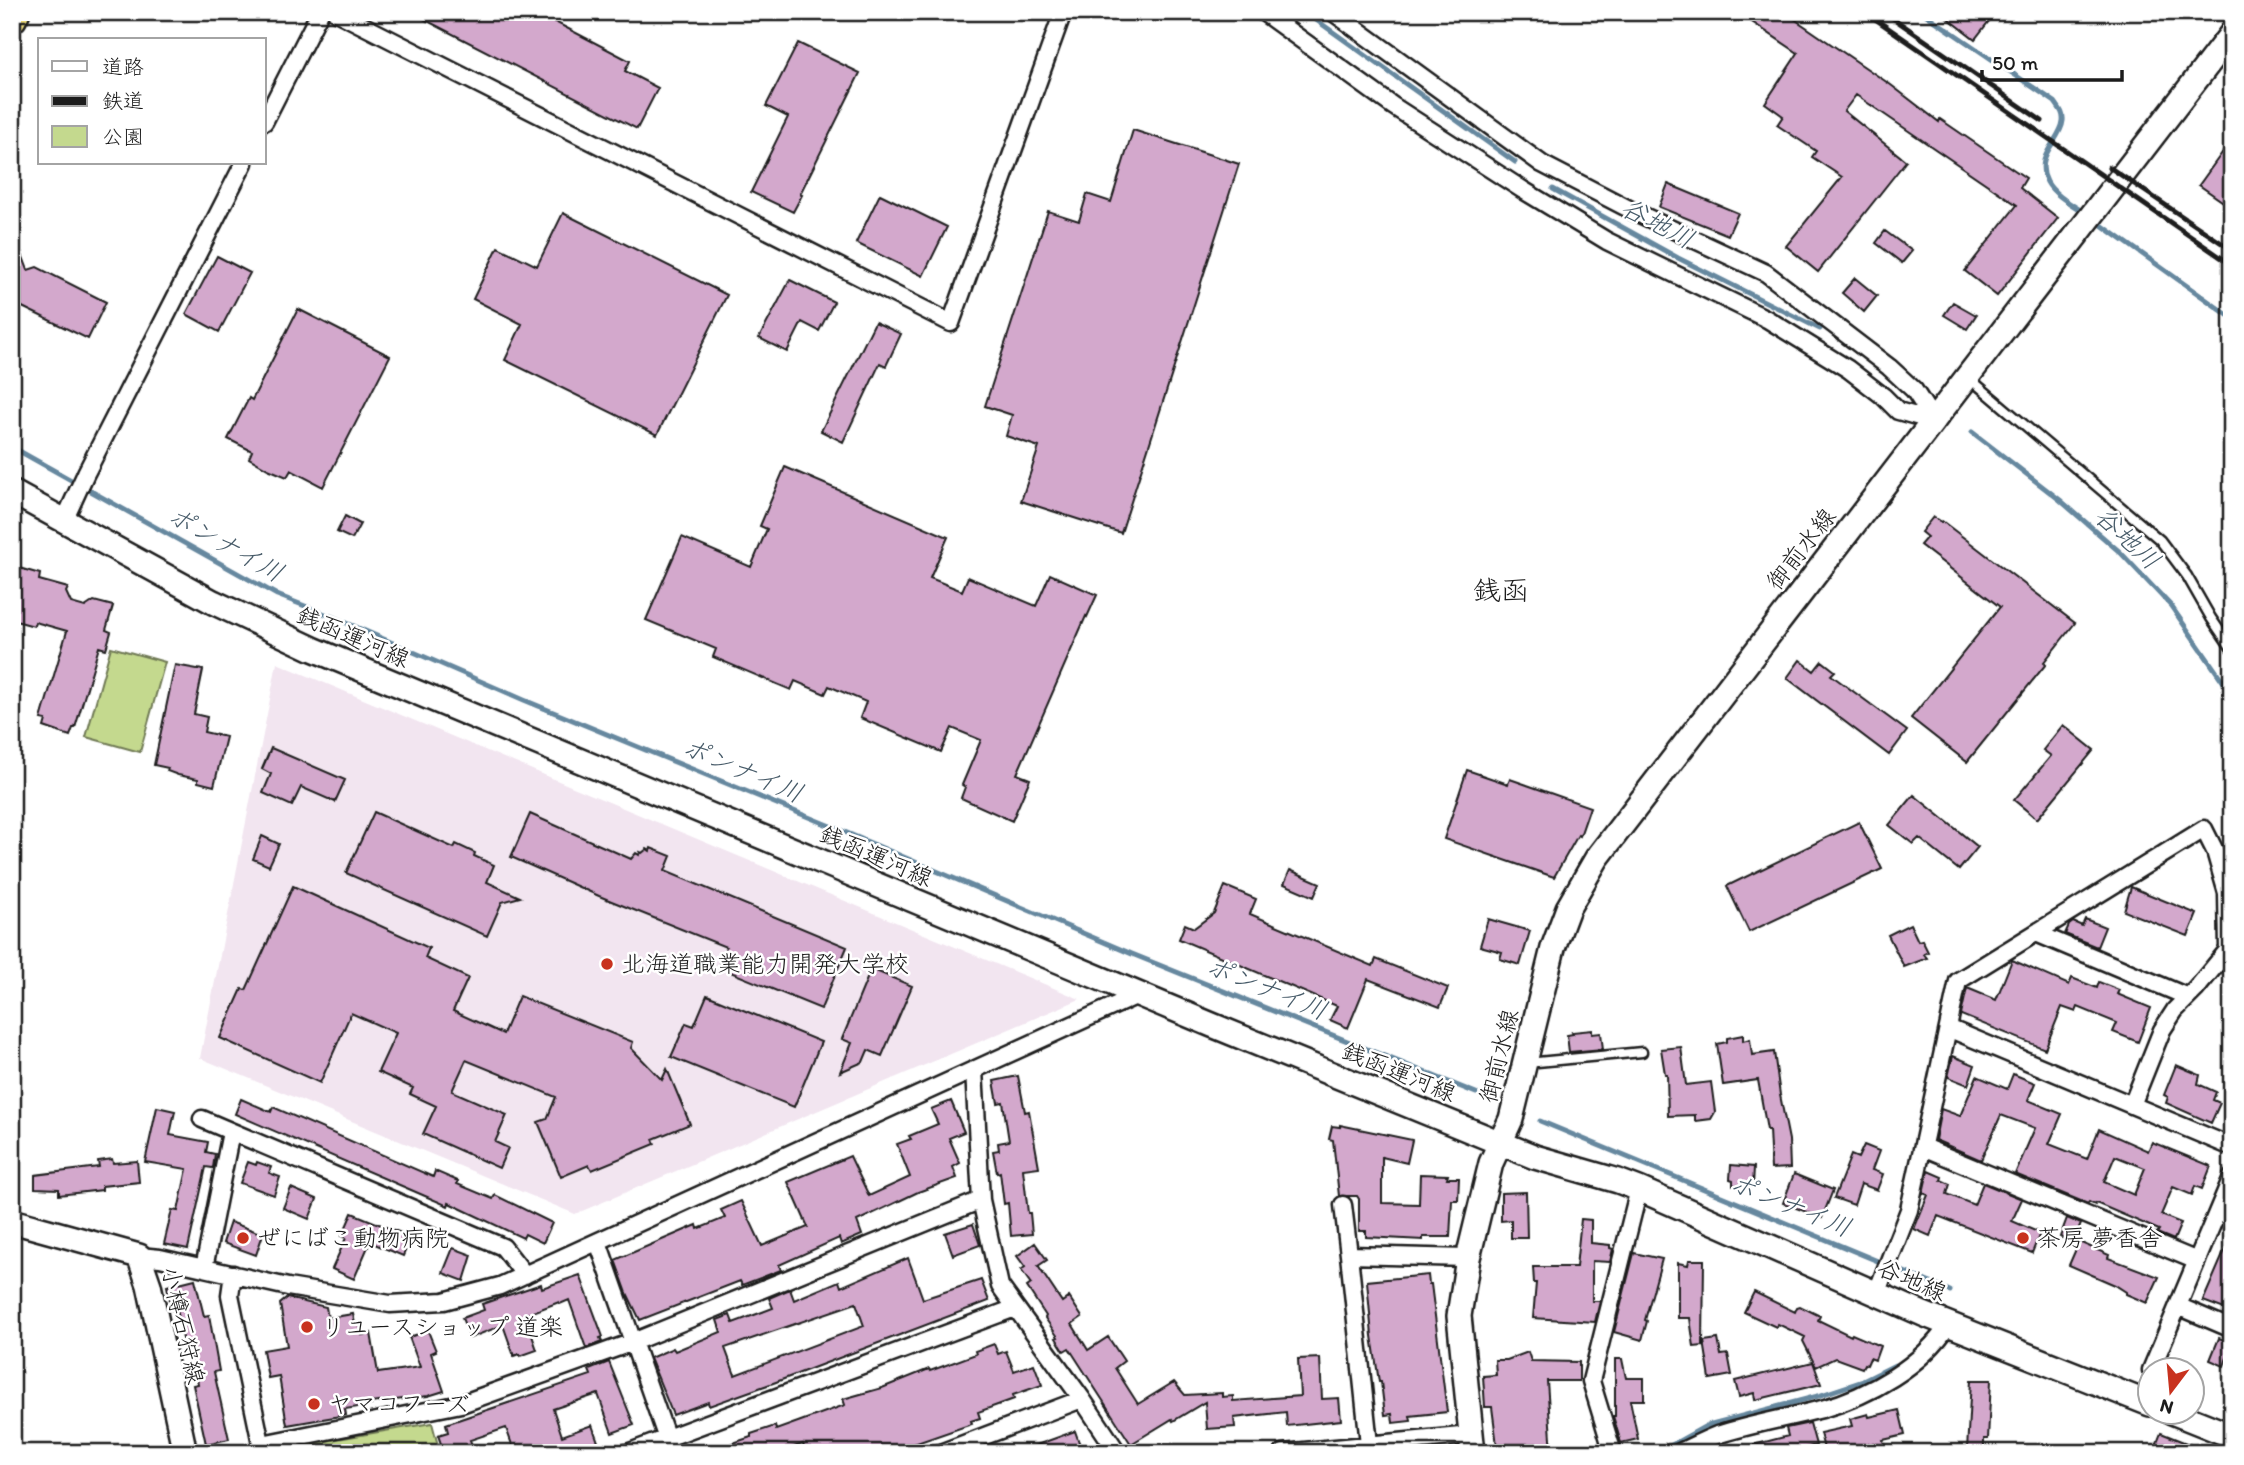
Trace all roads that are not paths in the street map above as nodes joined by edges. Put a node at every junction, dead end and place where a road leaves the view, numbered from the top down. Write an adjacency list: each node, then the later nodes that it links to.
1 (15, 12): 7 (highway)
2 (320, 12): 9 (street)
3 (336, 12): 4 (street)
4 (1063, 12)
5 (1263, 12): 11 (street)
6 (1333, 12): 11 (street)
7 (12, 18)
8 (2232, 33): 12 (street, 御前水線)
9 (266, 118)
10 (243, 164): 15 (street)
11 (1532, 177): 13 (street); 13 (street)
12 (1968, 376): 13 (street, 御前水線); 16 (lane)
13 (1934, 421): 22 (street, 御前水線)
14 (12, 492): 15 (street, 銭函運河線)
15 (64, 521): 18 (street, 銭函運河線)
16 (2232, 649)
17 (2036, 933): 19 (street); 19 (street); 20 (street)
18 (1140, 994): 23 (street); 27 (street, 銭函運河線)
19 (2188, 997): 24 (street)
20 (1948, 1028): 24 (street); 28 (street)
21 (1642, 1052): 22 (lane)
22 (1524, 1063): 27 (street, 御前水線)
23 (974, 1070): 32 (street); 35 (street)
24 (2132, 1105): 29 (street)
25 (202, 1119): 26 (street)
26 (231, 1132): 40 (street); 42 (street)
27 (1500, 1142): 31 (street, 谷地線); 38 (street, 御前水線)
28 (1923, 1147): 39 (street); 43 (street)
29 (2232, 1147)
30 (2232, 1177): 39 (street)
31 (1639, 1189): 43 (street, 谷地線); 63 (street)
32 (981, 1200): 45 (street); 48 (street)
33 (1343, 1205): 36 (street)
34 (12, 1221): 37 (street, 小樽石狩線)
35 (598, 1242): 42 (street); 48 (street)
36 (1349, 1255): 38 (street); 54 (street)
37 (139, 1256): 40 (street); 58 (street, 小樽石狩線)
38 (1468, 1258): 55 (street, 御前水線)
39 (2197, 1261): 44 (street)
40 (204, 1268): 41 (street)
41 (233, 1274): 42 (street); 57 (street)
42 (525, 1275)
43 (1883, 1276): 46 (street, 谷地線)
44 (2178, 1306): 47 (street); 49 (street)
45 (1014, 1308): 50 (street); 56 (street)
46 (1949, 1324): 51 (street, 谷地線); 64 (street)
47 (2232, 1329)
48 (633, 1342): 56 (street); 57 (street)
49 (2157, 1356)
50 (1082, 1399): 60 (street); 61 (street)
51 (2136, 1399)
52 (2206, 1426): 53 (street)
53 (2232, 1436)
54 (1369, 1444): 55 (street); 62 (street)
55 (1472, 1444)
56 (669, 1445): 59 (street)
57 (262, 1448)
58 (185, 1453)
59 (627, 1453)
60 (940, 1453)
61 (1118, 1453)
62 (1283, 1453)
63 (1613, 1453)
64 (1678, 1453)

